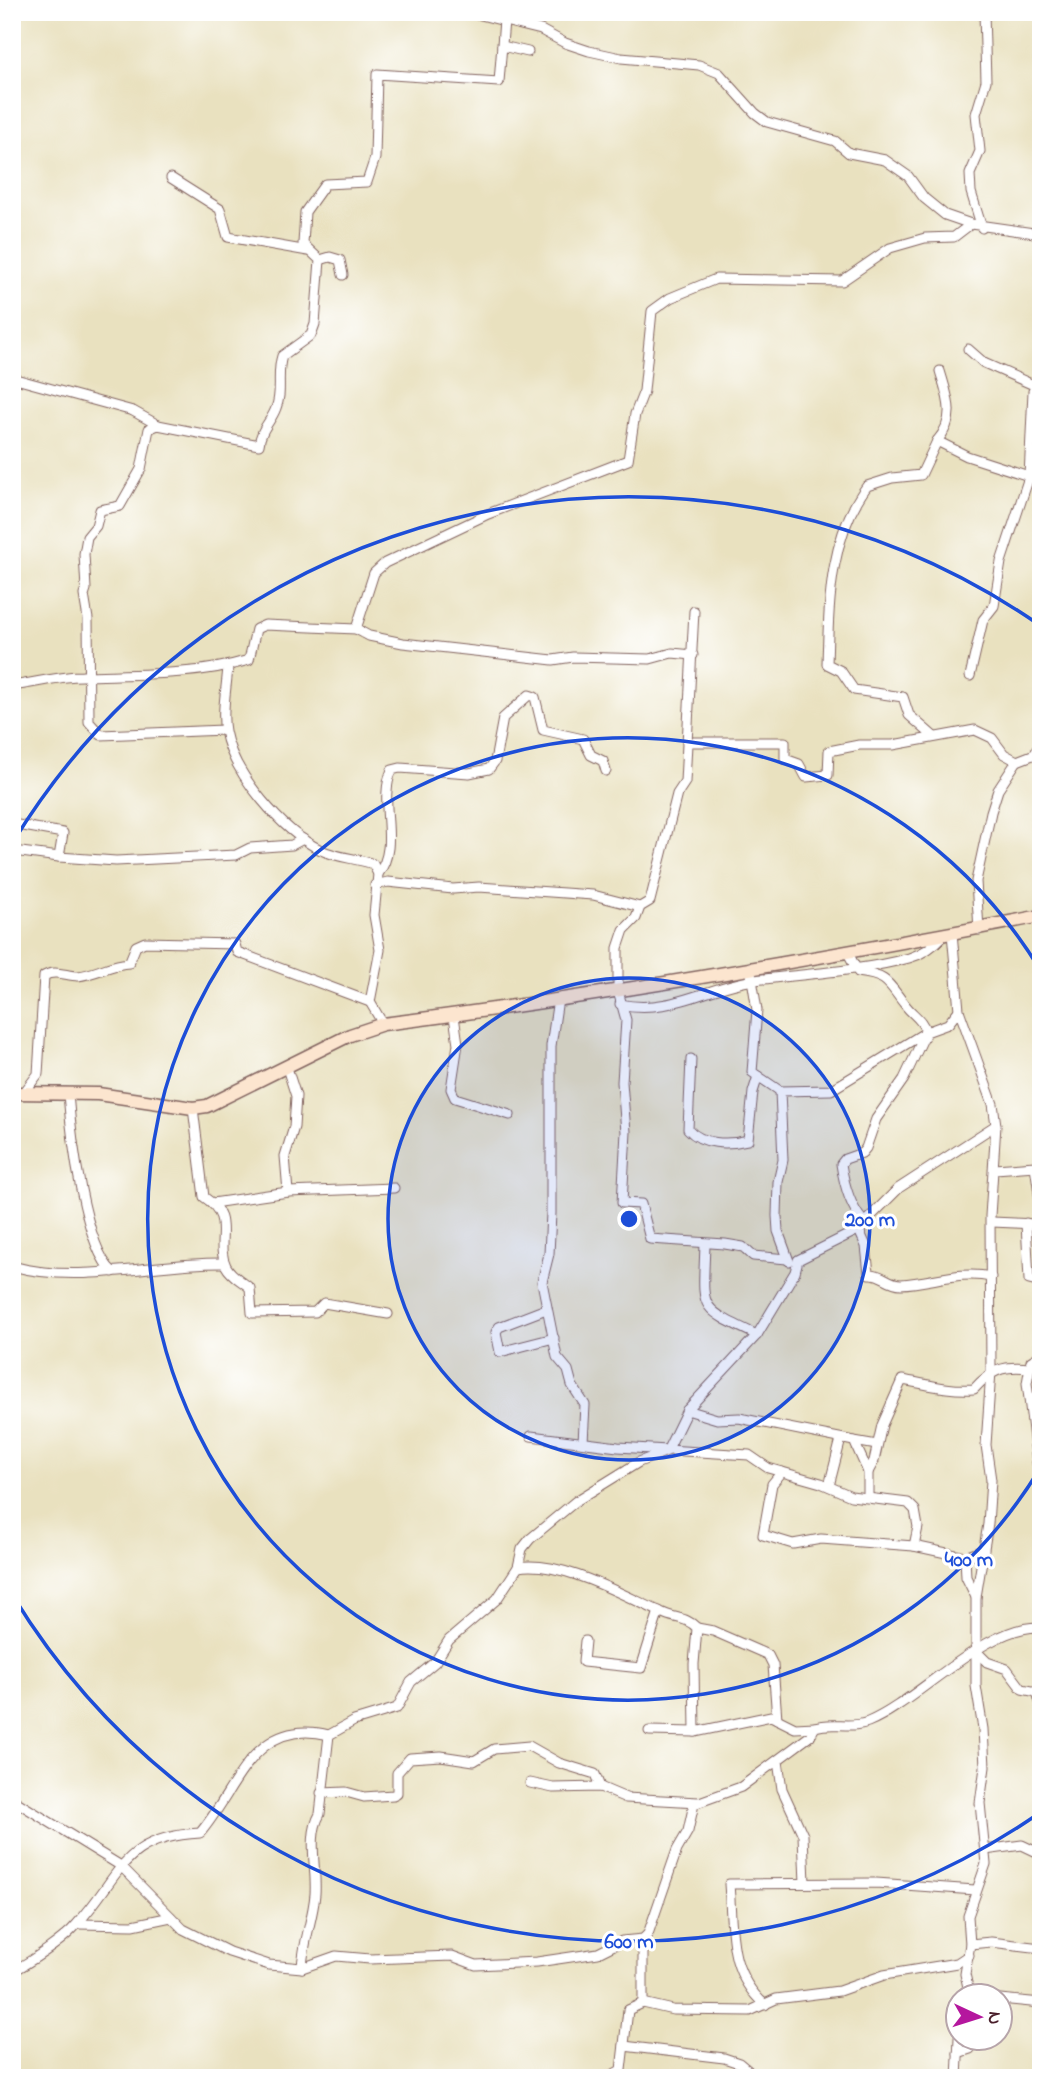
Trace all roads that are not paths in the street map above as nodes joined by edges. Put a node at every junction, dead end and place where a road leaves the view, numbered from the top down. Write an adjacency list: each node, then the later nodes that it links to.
1 (469, 12): 3 (street)
2 (984, 12): 8 (street)
3 (504, 20): 4 (street); 7 (street)
4 (502, 46): 5 (street); 10 (street)
5 (527, 52)
6 (171, 178): 10 (street)
7 (971, 224): 8 (street); 22 (street)
8 (982, 228): 9 (street)
9 (1041, 234)
10 (310, 251): 11 (street)
11 (320, 260): 12 (street); 17 (street)
12 (343, 275)
13 (968, 349): 16 (street)
14 (940, 372): 18 (street)
15 (12, 378): 17 (street)
16 (1039, 386): 19 (street)
17 (158, 425): 25 (street)
18 (937, 441): 19 (street); 29 (street)
19 (1029, 477): 20 (street); 26 (street)
20 (1041, 480)
21 (694, 611): 23 (street)
22 (356, 629): 23 (street); 24 (street)
23 (693, 655): 31 (street)
24 (229, 666): 25 (street); 28 (street)
25 (89, 676): 27 (street); 28 (street)
26 (970, 676)
27 (12, 686)
28 (224, 730): 35 (street)
29 (933, 736): 31 (street); 32 (street)
30 (1041, 740): 32 (street)
31 (687, 742): 40 (street)
32 (1017, 761): 42 (street)
33 (606, 771): 38 (street)
34 (12, 824): 37 (street)
35 (303, 839): 37 (street); 38 (street)
36 (21, 852): 37 (street)
37 (59, 858)
38 (378, 874): 39 (street)
39 (375, 885): 40 (street); 49 (street)
40 (640, 907): 47 (street)
41 (1041, 916): 42 (street)
42 (979, 930): 43 (street)
43 (948, 934): 44 (street); 45 (street); 50 (street)
44 (847, 951): 45 (street); 46 (street)
45 (854, 966): 46 (street); 53 (street)
46 (751, 974): 47 (street); 47 (street); 56 (street)
47 (619, 998): 48 (street); 71 (street)
48 (558, 999): 51 (street); 79 (street)
49 (370, 1002): 52 (street); 58 (street)
50 (959, 1010): 53 (street); 62 (street)
51 (454, 1016): 52 (street); 61 (street)
52 (383, 1024): 55 (street)
53 (926, 1032): 57 (street); 70 (street)
54 (691, 1059): 56 (street)
55 (287, 1068): 60 (street); 66 (street)
56 (758, 1076): 57 (street)
57 (780, 1091): 72 (street)
58 (17, 1094): 59 (street)
59 (68, 1094): 60 (street); 76 (street)
60 (193, 1108): 67 (street)
61 (510, 1115)
62 (996, 1125): 64 (street); 70 (street)
63 (1038, 1166): 64 (street); 69 (street)
64 (995, 1169): 68 (street)
65 (394, 1188): 66 (street)
66 (288, 1192): 67 (street)
67 (213, 1203): 73 (street)
68 (992, 1222): 69 (street); 77 (street)
69 (1026, 1223): 78 (street)
70 (860, 1225): 75 (street); 77 (street)
71 (705, 1244): 72 (street); 81 (street)
72 (787, 1259): 75 (street)
73 (224, 1263): 76 (street); 80 (street)
74 (12, 1266): 76 (street)
75 (795, 1267): 81 (street)
76 (113, 1272)
77 (991, 1277): 85 (street)
78 (1041, 1283)
79 (546, 1309): 82 (street); 82 (street)
80 (388, 1314)
81 (757, 1335): 86 (street)
82 (554, 1338): 90 (street)
83 (1041, 1355): 84 (street)
84 (1029, 1368): 85 (street); 96 (street)
85 (991, 1371): 91 (street); 99 (street)
86 (687, 1410): 88 (street); 92 (street)
87 (531, 1436): 90 (street)
88 (841, 1439): 89 (street); 95 (street)
89 (853, 1441): 91 (street); 94 (street)
90 (583, 1442): 92 (street)
91 (877, 1445): 94 (street)
92 (667, 1451): 93 (street); 101 (street)
93 (782, 1472): 95 (street); 98 (street)
94 (868, 1472): 97 (street)
95 (828, 1486): 97 (street)
96 (1041, 1494)
97 (868, 1497): 98 (street)
98 (914, 1546): 100 (street)
99 (984, 1550): 100 (street); 102 (street)
100 (965, 1557): 102 (street)
101 (518, 1567): 103 (street); 113 (street)
102 (976, 1597): 107 (street)
103 (659, 1611): 105 (street); 106 (street)
104 (1041, 1627): 107 (street)
105 (697, 1628): 109 (street); 112 (street)
106 (585, 1641)
107 (975, 1650): 108 (street); 110 (street); 120 (street)
108 (1041, 1705)
109 (777, 1718): 110 (street); 112 (street)
110 (815, 1727): 114 (street)
111 (649, 1731): 112 (street)
112 (695, 1732)
113 (330, 1735): 117 (street); 122 (street)
114 (778, 1761): 119 (street); 123 (street)
115 (530, 1783): 116 (street)
116 (600, 1787): 117 (street); 119 (street)
117 (321, 1793): 132 (street)
118 (12, 1799): 122 (street)
119 (698, 1802): 127 (street)
120 (985, 1850): 121 (street); 124 (street)
121 (1041, 1854)
122 (121, 1866): 125 (street); 126 (street)
123 (805, 1883): 124 (street); 139 (street)
124 (975, 1890): 128 (street)
125 (171, 1917): 126 (street); 132 (street)
126 (78, 1924): 133 (street)
127 (643, 1939): 132 (street); 137 (street)
128 (970, 1944): 129 (street); 130 (street)
129 (1041, 1948)
130 (969, 1955): 131 (street); 134 (street)
131 (957, 1963): 134 (street); 139 (street)
132 (302, 1968)
133 (12, 1972)
134 (965, 1975): 135 (street)
135 (968, 1982)
136 (1014, 2002): 138 (street)
137 (643, 2003): 139 (street); 140 (street)
138 (1041, 2003)
139 (765, 2005)
140 (624, 2046): 143 (street); 144 (street)
141 (961, 2052): 142 (street)
142 (958, 2053): 145 (street)
143 (606, 2078)
144 (757, 2078)
145 (957, 2078)

